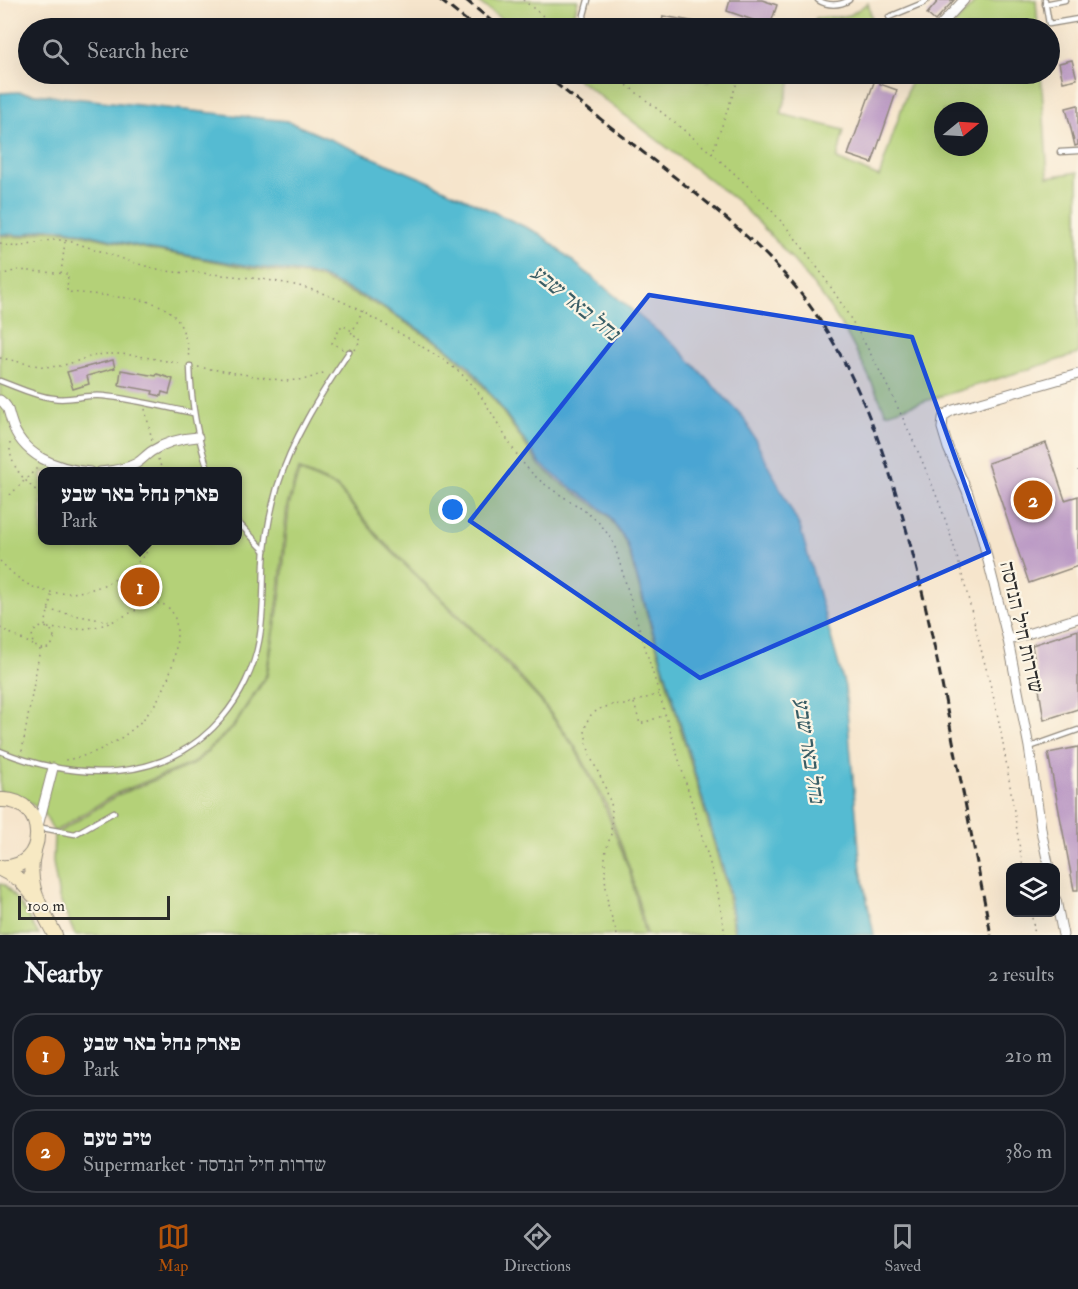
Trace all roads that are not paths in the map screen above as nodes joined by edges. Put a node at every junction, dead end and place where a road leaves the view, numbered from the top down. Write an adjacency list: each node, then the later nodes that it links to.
1 (588, 0): 9 (lane)
2 (818, 0): 3 (lane)
3 (849, 0)
4 (927, 0): 8 (lane)
5 (964, 0): 10 (street)
6 (1065, 0): 7 (lane)
7 (1045, 2): 11 (lane)
8 (889, 17)
9 (584, 18)
10 (947, 18)
11 (1048, 18)
12 (1078, 19): 13 (lane)
13 (1060, 22)
14 (1078, 151): 15 (lane)
15 (1060, 152)
16 (349, 352): 27 (lane)
17 (190, 366): 21 (lane)
18 (1078, 374): 29 (street, שדרות חיל הנדסה)
19 (0, 381): 21 (lane)
20 (0, 400): 23 (street)
21 (193, 413): 22 (lane)
22 (198, 437): 24 (street); 25 (lane)
23 (60, 467)
24 (128, 467)
25 (208, 467)
26 (242, 526): 27 (lane)
27 (265, 551): 33 (lane)
28 (1078, 618): 29 (street)
29 (1008, 640): 31 (street, שדרות חיל הנדסה)
30 (1078, 730): 31 (lane)
31 (1029, 747): 38 (street, שדרות חיל הנדסה)
32 (0, 751): 33 (lane)
33 (56, 764): 36 (street)
34 (0, 800): 36 (street)
35 (114, 812): 36 (lane)
36 (37, 827): 37 (street)
37 (34, 849): 39 (street); 40 (street)
38 (1048, 863)
39 (0, 868): 40 (street)
40 (37, 899): 42 (street)
41 (1059, 917): 43 (street)
42 (55, 935)
43 (1063, 935)

